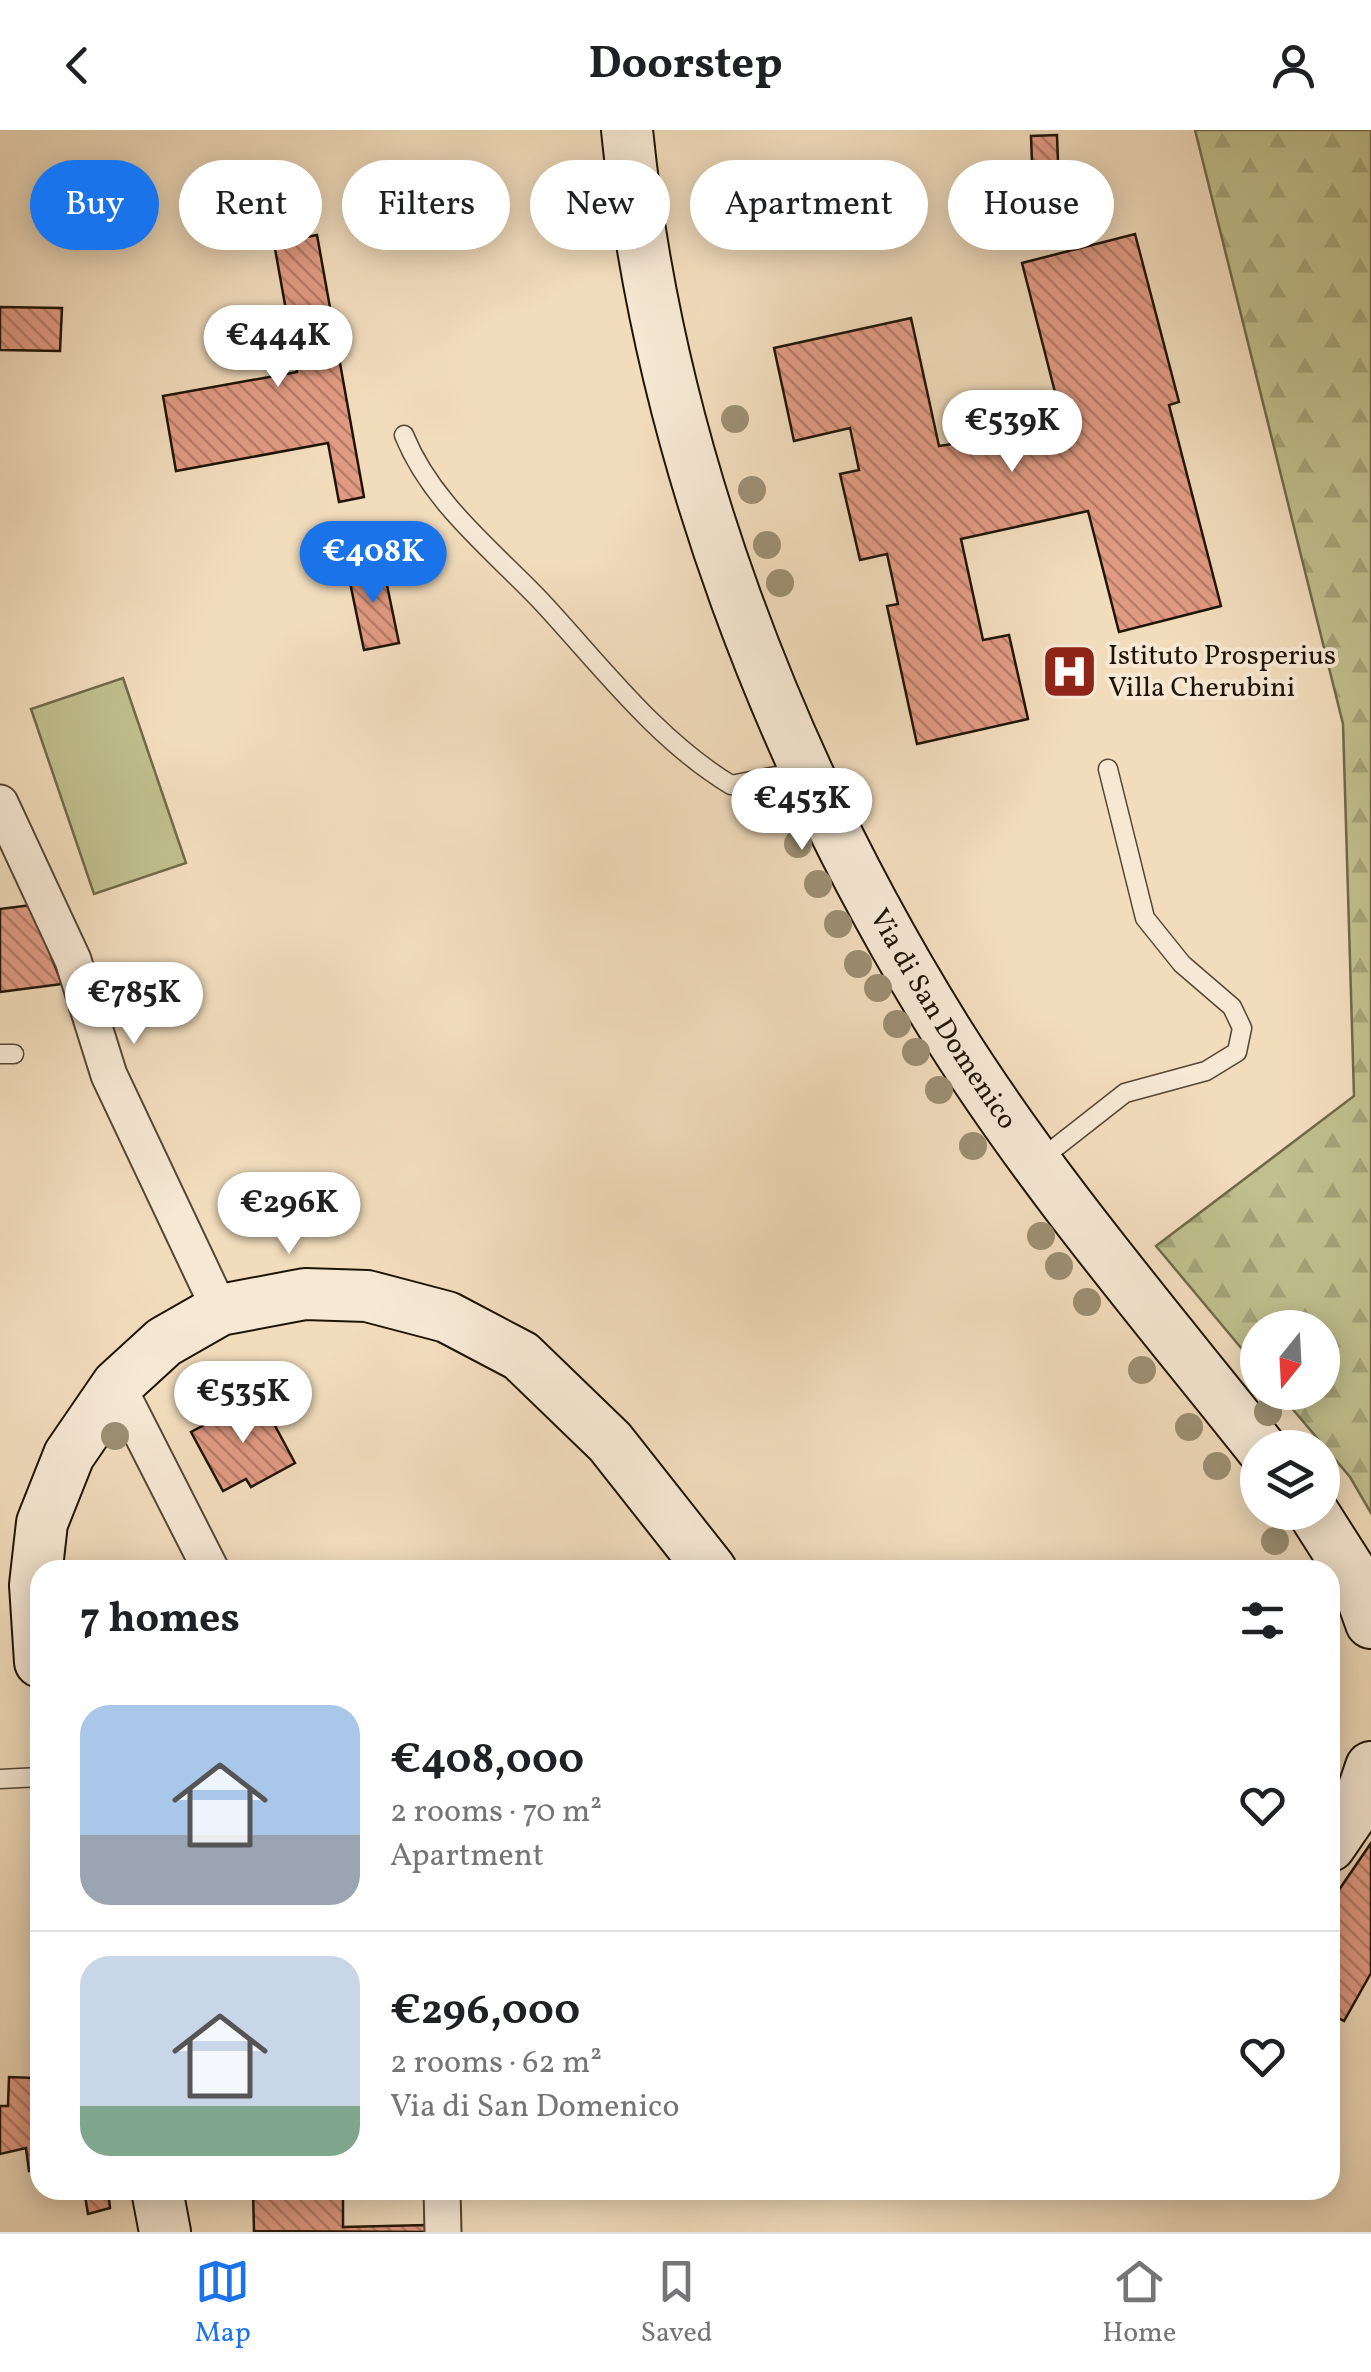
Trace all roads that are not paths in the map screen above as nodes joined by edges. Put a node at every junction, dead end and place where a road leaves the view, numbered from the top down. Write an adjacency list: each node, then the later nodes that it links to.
1 (627, 130): 3 (main road, Via di San Domenico)
2 (404, 435): 3 (lane)
3 (807, 769): 6 (main road, Via di San Domenico)
4 (1108, 769): 6 (lane)
5 (0, 803): 7 (street)
6 (1037, 1162): 9 (main road, Via di San Domenico)
7 (220, 1310): 8 (main road); 13 (main road)
8 (118, 1385): 11 (main road); 12 (street)
9 (1247, 1430)
10 (1324, 1530): 14 (main road)
11 (38, 1560)
12 (206, 1560)
13 (703, 1560)
14 (1371, 1623)
15 (1371, 1767): 18 (main road)
16 (30, 1778): 17 (lane)
17 (0, 1779)
18 (1340, 1831)
19 (159, 2200): 21 (main road)
20 (442, 2200): 22 (street)
21 (166, 2232)
22 (443, 2232)

